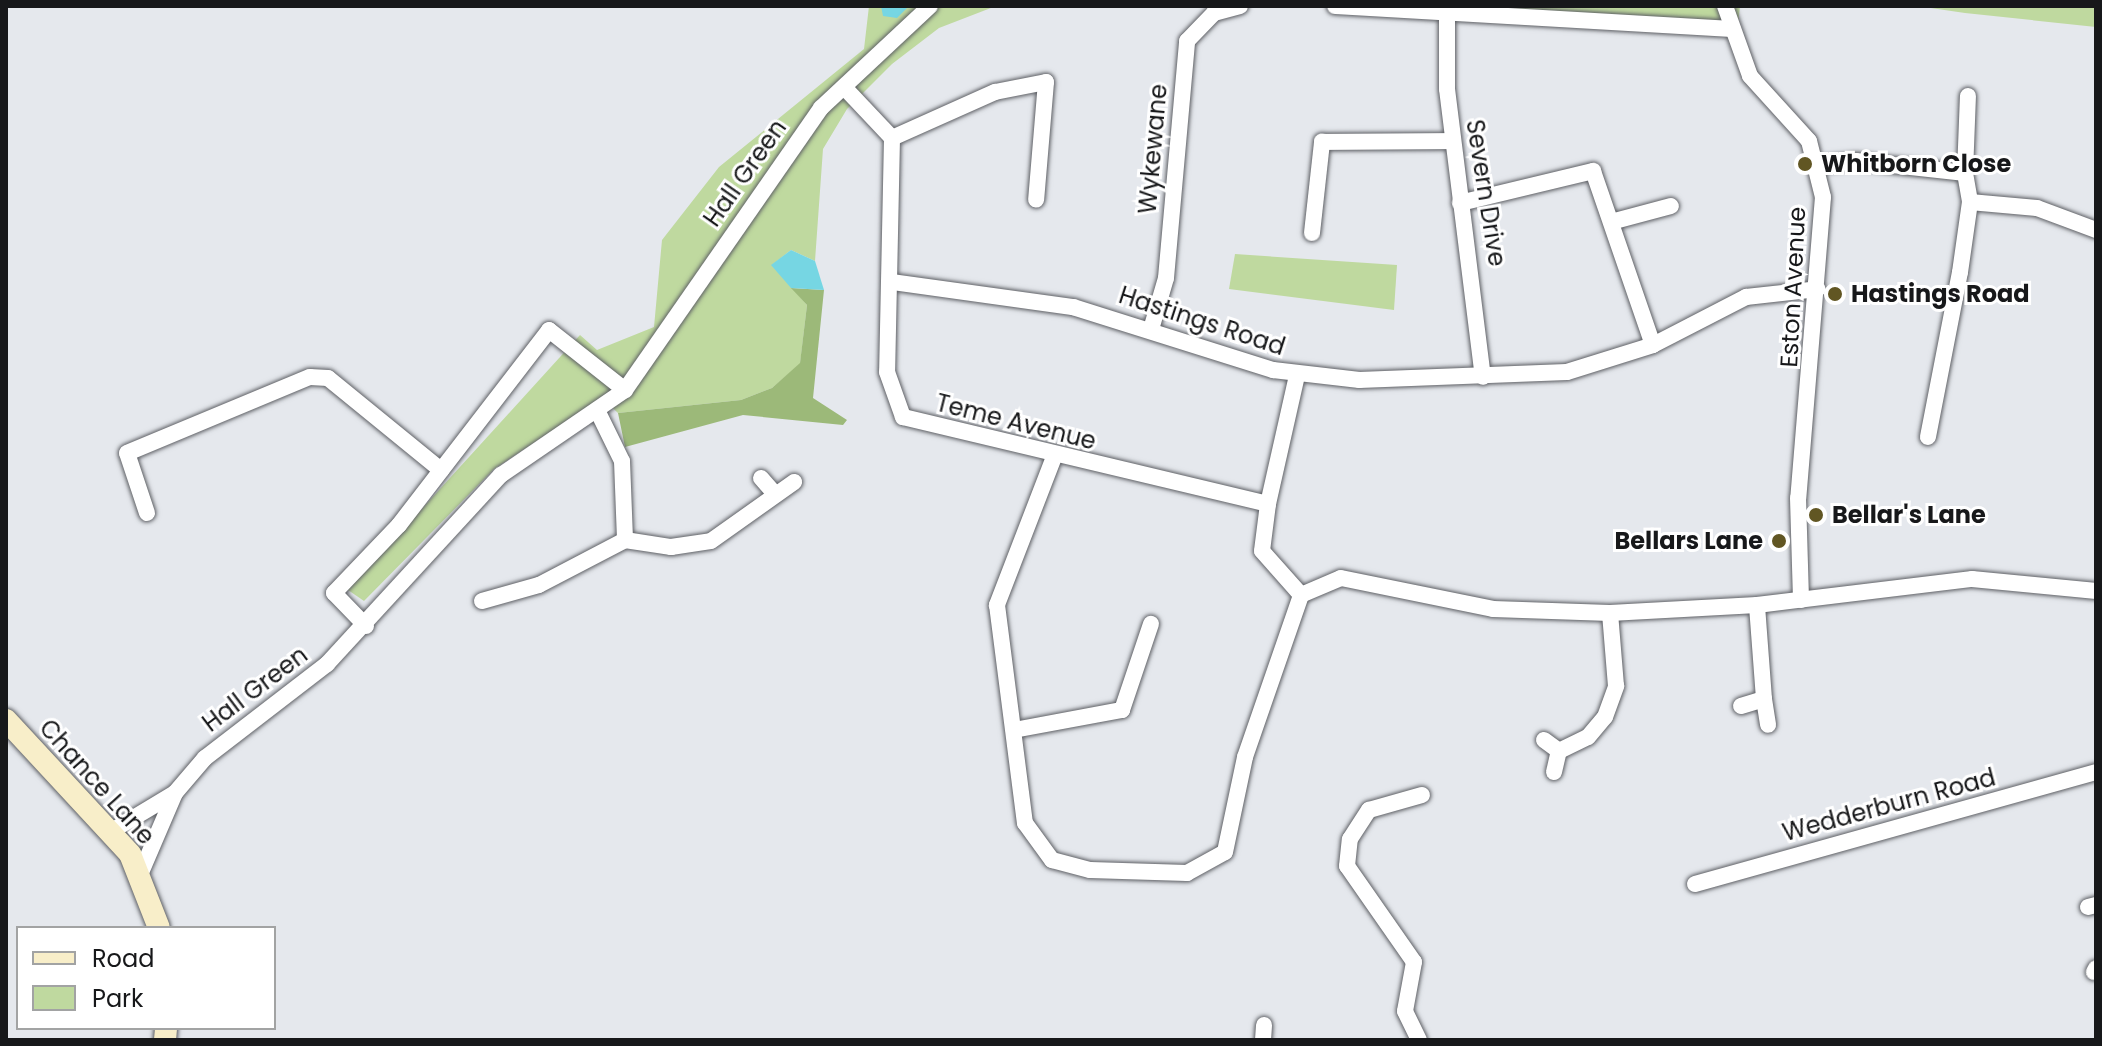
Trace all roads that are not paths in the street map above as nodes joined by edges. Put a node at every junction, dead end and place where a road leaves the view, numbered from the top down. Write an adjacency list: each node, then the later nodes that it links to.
1 (930, 6): 7 (street, Hall Green)
2 (1240, 6): 22 (street, Wykewane)
3 (1335, 6): 5 (street)
4 (1725, 6): 6 (street, Eston Avenue)
5 (1447, 18): 6 (street); 10 (street, Severn Drive)
6 (1728, 29): 11 (street, Eston Avenue)
7 (844, 87): 9 (street); 26 (street, Hall Green)
8 (1968, 96): 12 (street)
9 (892, 138): 13 (street); 20 (street, Teme Avenue)
10 (1453, 141): 15 (street, Severn Drive); 19 (street)
11 (1816, 165): 12 (street); 21 (street, Eston Avenue)
12 (1965, 173): 14 (street)
13 (1036, 200)
14 (1970, 202): 18 (street); 28 (street)
15 (1460, 203): 17 (street); 25 (street, Severn Drive)
16 (1671, 206): 17 (street)
17 (1611, 222): 23 (street)
18 (2096, 230)
19 (1312, 233)
20 (892, 282): 22 (street, Hastings Road); 29 (street, Teme Avenue)
21 (1818, 289): 23 (street, Hastings Road); 39 (street, Eston Avenue)
22 (1152, 326): 24 (street, Hastings Road)
23 (1653, 345): 25 (street, Hastings Road)
24 (1297, 375): 25 (street, Hastings Road); 34 (street)
25 (1483, 377)
26 (625, 390): 27 (street, Hall Green); 30 (street)
27 (597, 410): 36 (street); 44 (street, Hall Green)
28 (1928, 437)
29 (1054, 457): 34 (street, Teme Avenue); 49 (street)
30 (441, 470): 35 (street); 44 (street)
31 (761, 478): 33 (street)
32 (794, 482): 33 (street)
33 (773, 492): 36 (street)
34 (1268, 504): 38 (street)
35 (147, 513)
36 (625, 540): 40 (street)
37 (2096, 591): 39 (street)
38 (1301, 595): 42 (street); 49 (street)
39 (1801, 600): 41 (street)
40 (482, 601)
41 (1757, 605): 42 (street); 45 (street)
42 (1610, 613): 51 (street)
43 (1151, 624): 49 (street)
44 (366, 626): 54 (street, Hall Green)
45 (1764, 699): 46 (street); 48 (street)
46 (1741, 706)
47 (6, 720): 56 (street, Chance Lane)
48 (1768, 725)
49 (1014, 730)
50 (1544, 740): 51 (street)
51 (1559, 751): 52 (street)
52 (1554, 772)
53 (2096, 772): 58 (street, Wedderburn Road)
54 (175, 793): 56 (street, Hall Green); 57 (street, Hall Green)
55 (1422, 795): 60 (street)
56 (110, 832): 57 (street, Chance Lane)
57 (142, 870): 59 (street, Chance Lane)
58 (1695, 884)
59 (158, 926)
60 (1419, 1040)

